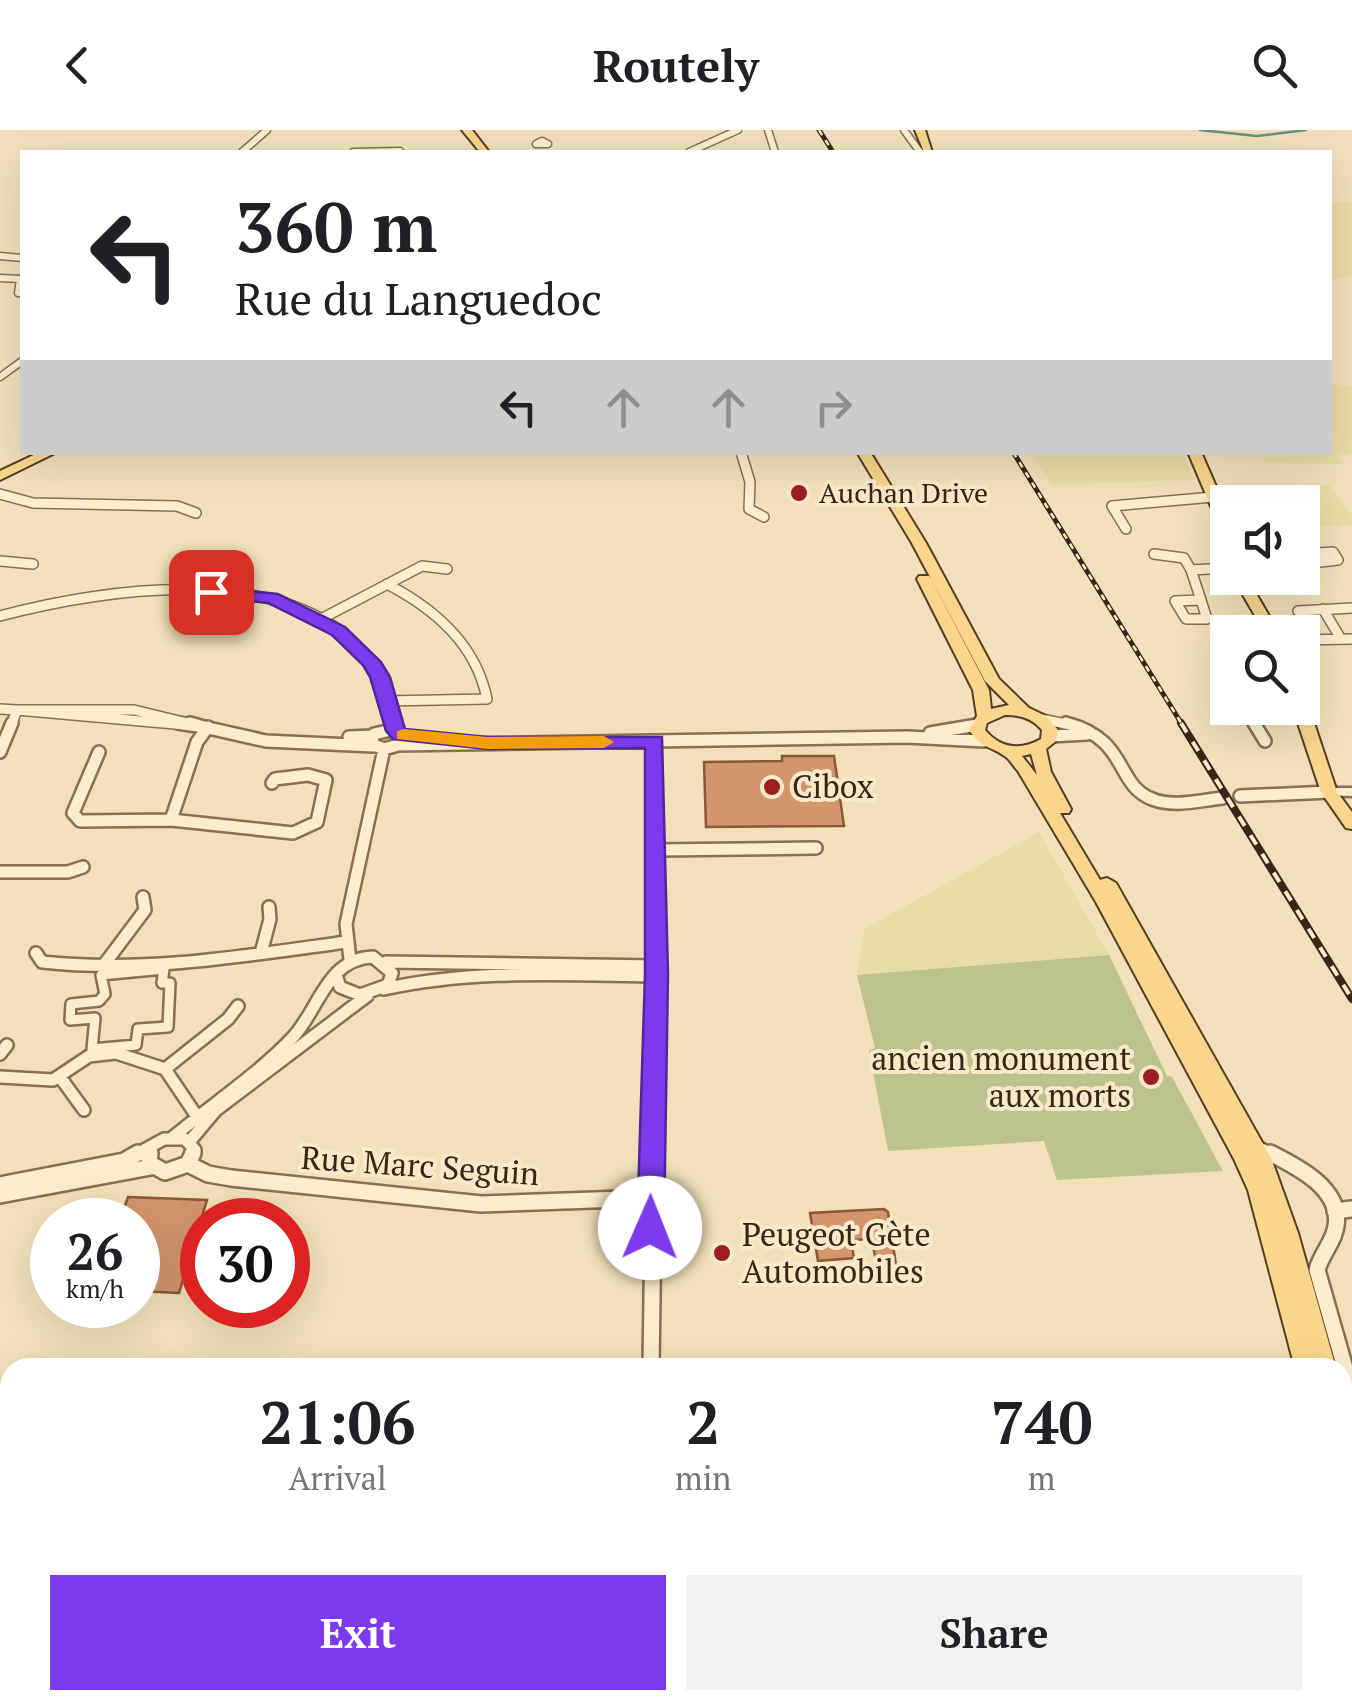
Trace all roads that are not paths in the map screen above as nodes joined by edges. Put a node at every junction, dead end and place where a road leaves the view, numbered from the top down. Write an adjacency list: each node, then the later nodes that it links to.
1 (267, 130): 4 (street)
2 (467, 130): 5 (main road)
3 (738, 130): 6 (street)
4 (244, 150)
5 (483, 150)
6 (693, 150)
7 (46, 455): 12 (main road)
8 (742, 455): 17 (street)
9 (854, 455): 39 (main road)
10 (865, 455): 37 (main road)
11 (1195, 455): 13 (main road)
12 (0, 476)
13 (1210, 491)
14 (0, 494): 16 (street)
15 (1210, 498): 18 (street)
16 (196, 513)
17 (764, 517)
18 (1126, 529)
19 (1154, 554): 24 (street)
20 (0, 562): 21 (street)
21 (33, 564)
22 (447, 569): 25 (street)
23 (1210, 569): 24 (street)
24 (1191, 570): 26 (street)
25 (387, 584): 31 (street); 34 (street)
26 (1201, 600)
27 (1352, 608): 28 (street)
28 (1323, 610): 29 (street); 32 (street)
29 (1298, 611)
30 (0, 616): 31 (street)
31 (318, 620): 34 (street)
32 (1346, 639): 33 (street)
33 (1320, 640)
34 (388, 705): 44 (street); 46 (street)
35 (0, 709): 36 (street)
36 (18, 710): 42 (street); 52 (street)
37 (1023, 711): 38 (main road); 39 (main road)
38 (1042, 719): 43 (street); 49 (main road)
39 (981, 720): 45 (street); 47 (main road)
40 (1255, 725): 50 (street)
41 (1307, 725): 55 (main road)
42 (208, 727): 46 (street); 59 (street)
43 (1096, 735): 49 (street); 58 (street)
44 (398, 737): 46 (street); 46 (street); 48 (street)
45 (906, 737): 47 (street); 48 (street)
46 (377, 740): 67 (street)
47 (984, 741): 51 (main road)
48 (655, 742): 62 (street)
49 (1044, 742): 51 (main road); 86 (main road)
50 (1265, 742)
51 (1009, 751): 96 (main road)
52 (0, 752)
53 (99, 752): 59 (street)
54 (272, 783): 59 (street)
55 (1329, 792): 56 (street); 57 (street); 60 (main road)
56 (1352, 792)
57 (1240, 796)
58 (1223, 798)
59 (172, 820)
60 (1352, 824)
61 (816, 848): 62 (street)
62 (656, 850): 73 (street)
63 (83, 866): 64 (street)
64 (0, 872)
65 (142, 897): 72 (street)
66 (269, 907): 69 (street)
67 (346, 942): 69 (street); 70 (street)
68 (36, 952): 72 (street)
69 (261, 953): 72 (street)
70 (350, 960): 71 (street); 74 (street)
71 (386, 962): 73 (street); 76 (street)
72 (103, 966)
73 (657, 971): 76 (street); 92 (street)
74 (336, 974): 77 (street); 83 (street)
75 (170, 984): 75 (street)
76 (384, 989): 77 (street)
77 (368, 995): 85 (street)
78 (238, 1006): 79 (street)
79 (165, 1068): 81 (street); 83 (street)
80 (0, 1076): 81 (street)
81 (60, 1077): 82 (street)
82 (84, 1110)
83 (196, 1114): 84 (street)
84 (172, 1138): 85 (street); 87 (street)
85 (190, 1141): 88 (street)
86 (1254, 1145): 94 (street); 97 (main road)
87 (151, 1149): 89 (street); 90 (street)
88 (188, 1164): 89 (street); 92 (street, Rue Marc Seguin)
89 (151, 1166): 91 (street)
90 (0, 1186)
91 (0, 1195)
92 (651, 1198): 95 (street)
93 (1352, 1209): 94 (street)
94 (1335, 1212): 98 (street)
95 (651, 1358)
96 (1303, 1358)
97 (1322, 1358)
98 (1342, 1358)

